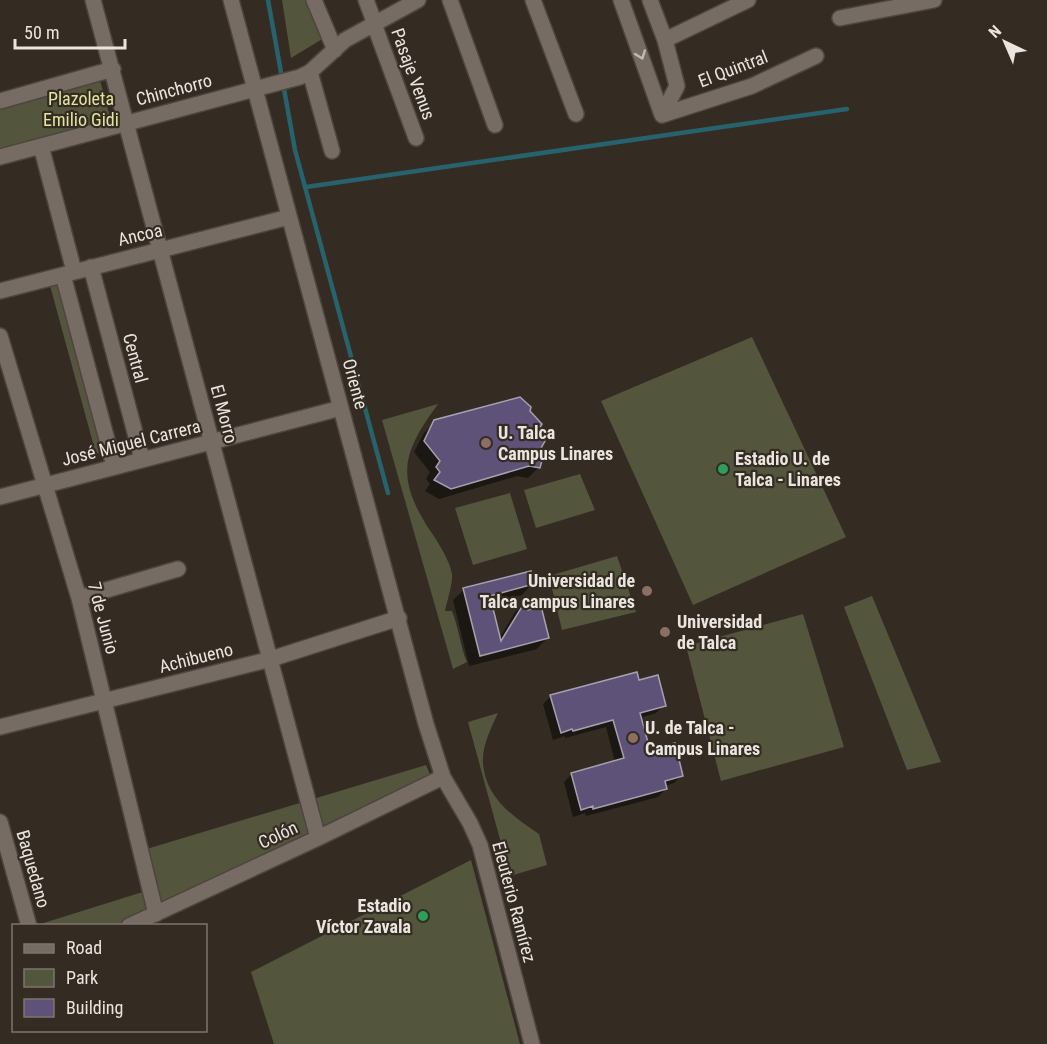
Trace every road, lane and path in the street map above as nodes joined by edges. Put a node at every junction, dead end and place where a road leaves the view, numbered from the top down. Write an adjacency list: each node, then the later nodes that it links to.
1 (93, 0): 18 (street, El Morro)
2 (231, 0): 20 (street, Oriente)
3 (314, 0): 16 (street)
4 (366, 0): 14 (street, Pasaje Venus)
5 (418, 0): 14 (street)
6 (450, 0): 25 (street)
7 (533, 0): 22 (street)
8 (621, 0): 23 (street, one-way to 23)
9 (650, 0): 15 (street)
10 (748, 0): 15 (street)
11 (934, 0): 12 (street)
12 (876, 5): 13 (street)
13 (840, 18)
14 (375, 24): 16 (street); 26 (street, Pasaje Venus)
15 (665, 40): 23 (street)
16 (335, 50): 19 (street)
17 (816, 56): 23 (street, El Quintral)
18 (113, 69): 21 (street); 24 (street, El Morro)
19 (305, 75): 20 (street, Chinchorro); 28 (street)
20 (253, 89): 24 (street, Chinchorro); 30 (street, Oriente)
21 (0, 101)
22 (576, 114)
23 (662, 115)
24 (128, 122): 27 (street, Chinchorro); 31 (street, El Morro)
25 (495, 125)
26 (416, 138)
27 (41, 146): 29 (street, Chinchorro); 33 (street)
28 (332, 151)
29 (0, 157)
30 (290, 217): 31 (street, Ancoa); 36 (street, Oriente)
31 (162, 250): 32 (street, Ancoa); 37 (street, El Morro)
32 (91, 267): 33 (street, Ancoa); 38 (street, Central)
33 (69, 273): 34 (street, Ancoa); 39 (street)
34 (0, 291)
35 (0, 336): 40 (street, 7 de Junio)
36 (341, 408): 37 (street, José Miguel Carrera); 44 (street, Oriente)
37 (211, 442): 38 (street, José Miguel Carrera); 45 (street, El Morro)
38 (142, 459): 39 (street, José Miguel Carrera)
39 (114, 466): 40 (street, José Miguel Carrera)
40 (44, 485): 41 (street, José Miguel Carrera); 43 (street, 7 de Junio)
41 (0, 497)
42 (178, 569): 43 (street)
43 (79, 597): 46 (street, 7 de Junio)
44 (399, 618): 45 (street, Achibueno); 48 (street, Oriente)
45 (271, 659): 46 (street, Achibueno); 50 (street, El Morro)
46 (105, 702): 47 (street, Achibueno); 51 (street, 7 de Junio)
47 (0, 727)
48 (443, 777): 50 (street, Colón); 54 (street, Eleuterio Ramírez)
49 (0, 822): 52 (street, Baquedano)
50 (318, 838): 51 (street, Colón)
51 (156, 914): 53 (street, Colón)
52 (28, 924)
53 (134, 924)
54 (532, 1044)

